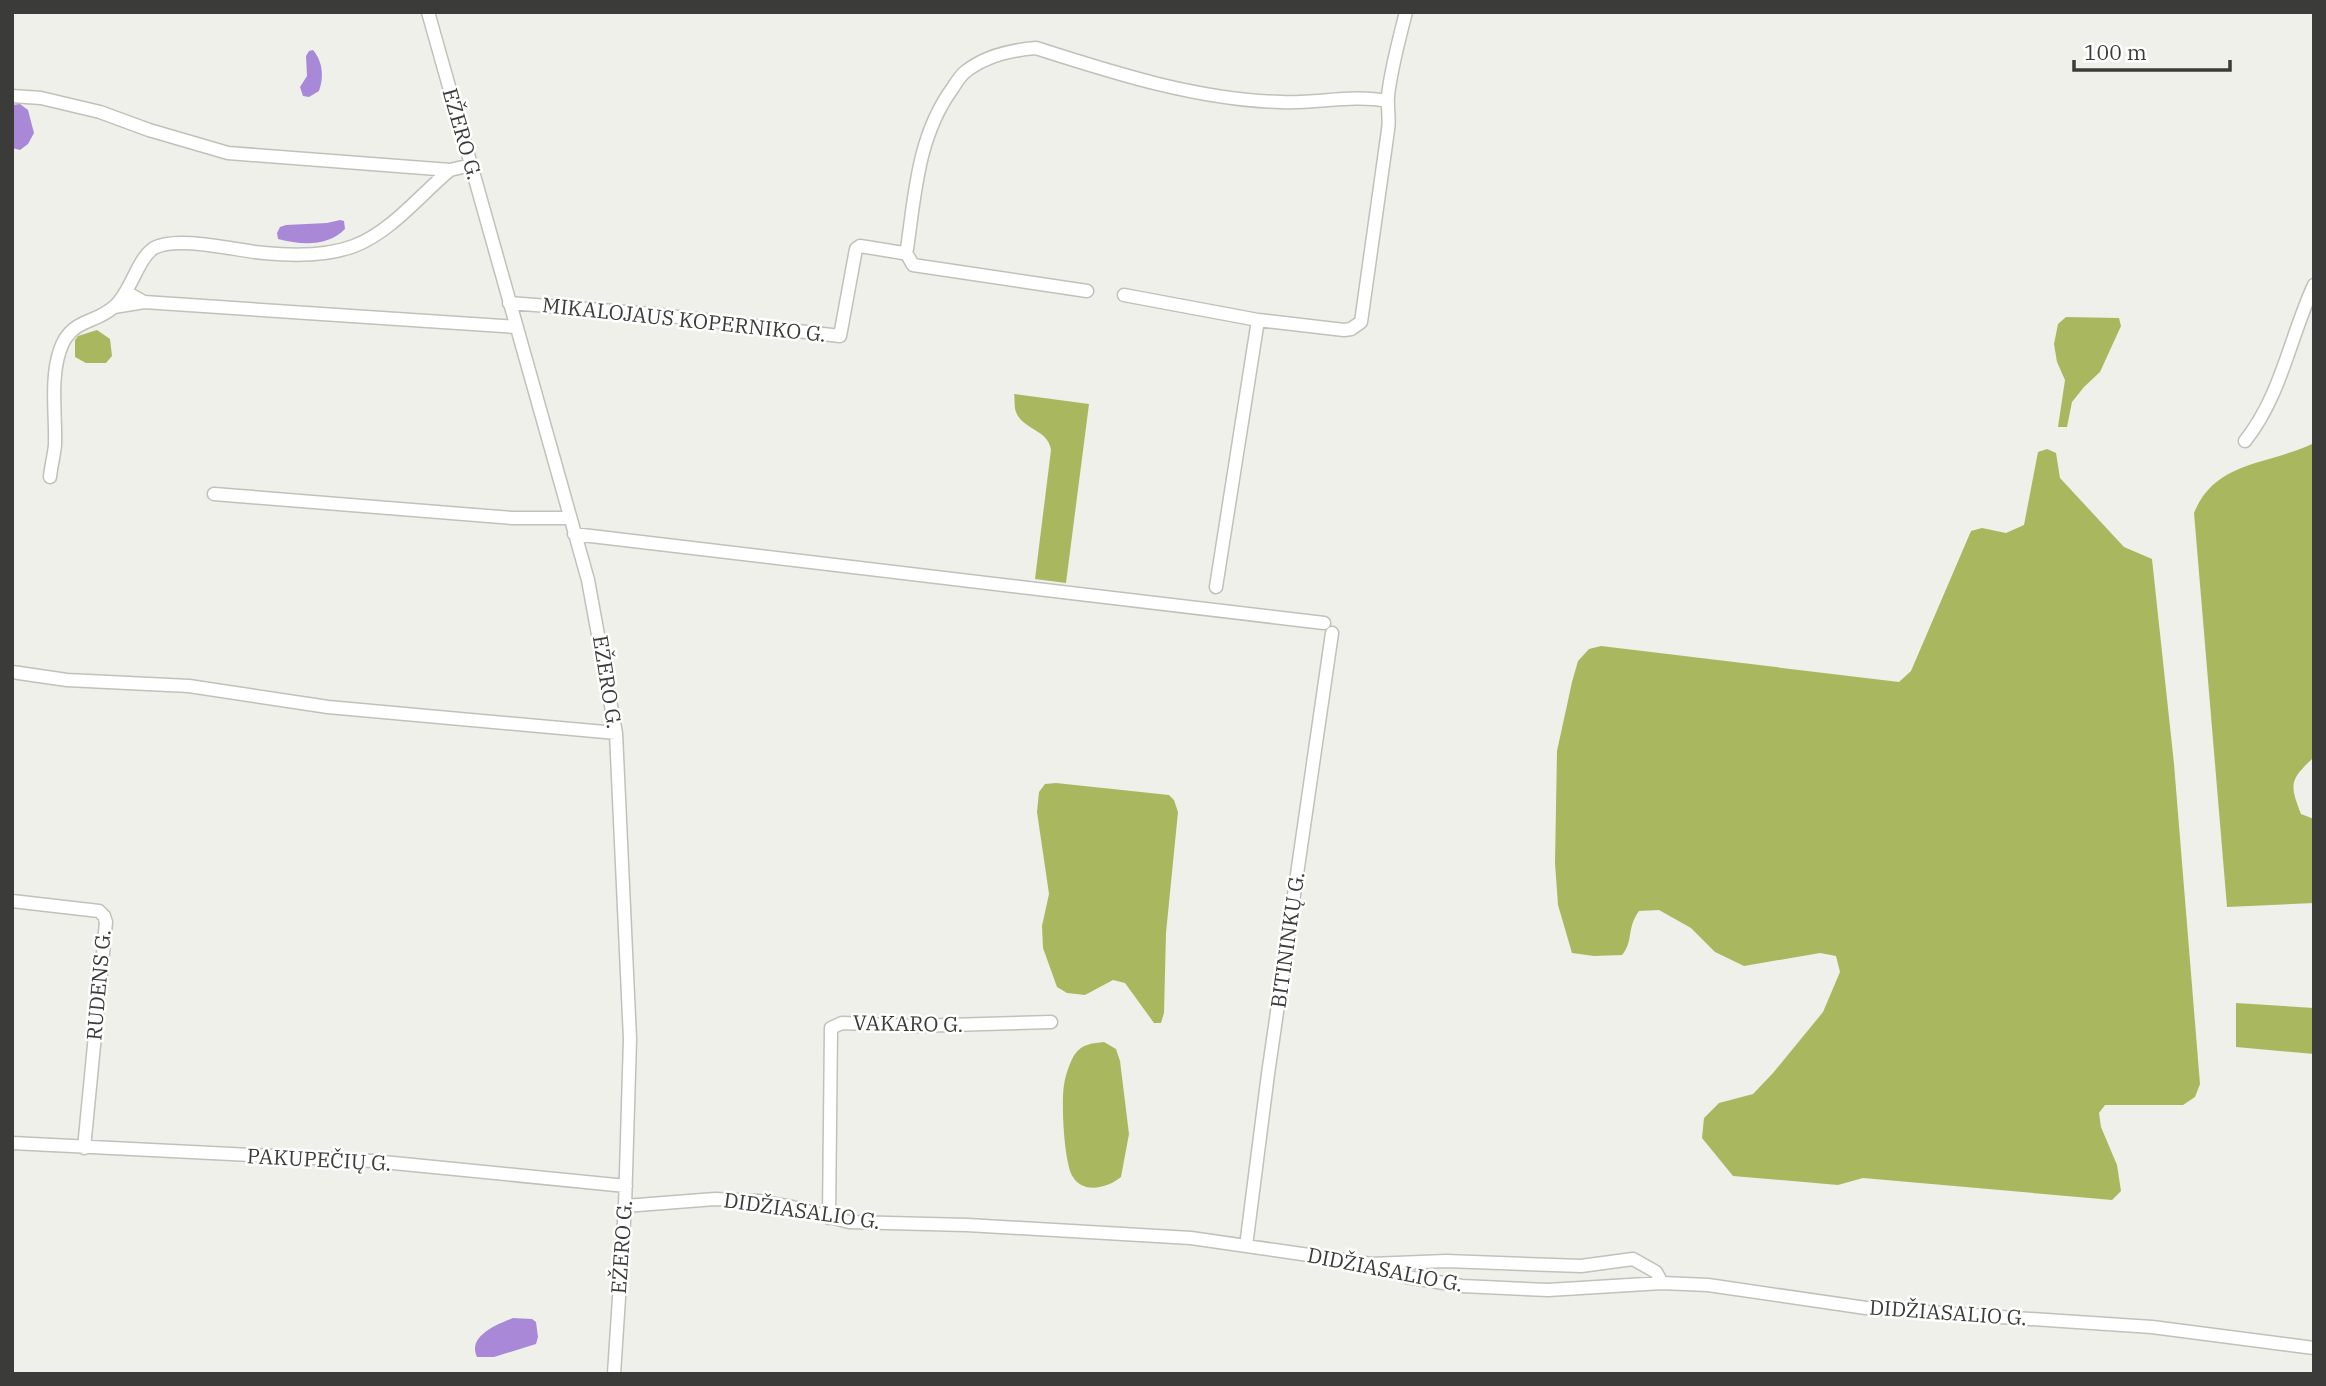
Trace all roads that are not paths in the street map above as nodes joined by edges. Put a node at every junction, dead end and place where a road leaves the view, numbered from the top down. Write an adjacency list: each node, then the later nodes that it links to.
1 (428, 12): 5 (street, EŽERO G.)
2 (1406, 12): 4 (street)
3 (12, 96): 6 (street)
4 (1387, 101): 7 (street); 15 (street)
5 (471, 165): 6 (street); 13 (street, EŽERO G.)
6 (450, 170): 10 (street)
7 (905, 251): 9 (street); 13 (street, MIKALOJAUS KOPERNIKO G.)
8 (2314, 285): 17 (street)
9 (1087, 291)
10 (126, 292): 12 (street); 14 (street)
11 (1124, 295): 15 (street)
12 (144, 302): 14 (street); 16 (street)
13 (509, 303): 16 (street, EŽERO G.)
14 (114, 307): 18 (street)
15 (1258, 320): 22 (street)
16 (516, 327): 20 (street, EŽERO G.)
17 (2245, 441)
18 (50, 477)
19 (214, 494): 20 (street)
20 (570, 518): 21 (street, EŽERO G.)
21 (574, 534): 24 (street, EŽERO G.); 32 (street, BITININKŲ G.)
22 (1216, 587)
23 (12, 672): 24 (street)
24 (616, 733): 29 (street, EŽERO G.)
25 (12, 901): 28 (street, RUDENS G.)
26 (1051, 1022): 31 (street, VAKARO G.)
27 (12, 1143): 28 (street, PAKUPEČIŲ G.)
28 (84, 1148): 29 (street, PAKUPEČIŲ G.)
29 (626, 1186): 30 (street, EŽERO G.)
30 (625, 1206): 31 (street, DIDŽIASALIO G.); 36 (street, EŽERO G.)
31 (829, 1217): 32 (street, DIDŽIASALIO G.)
32 (1247, 1246): 33 (street, DIDŽIASALIO G.)
33 (1371, 1264): 34 (street, DIDŽIASALIO G.); 34 (street)
34 (1662, 1283): 35 (street, DIDŽIASALIO G.)
35 (2314, 1348)
36 (614, 1374)

